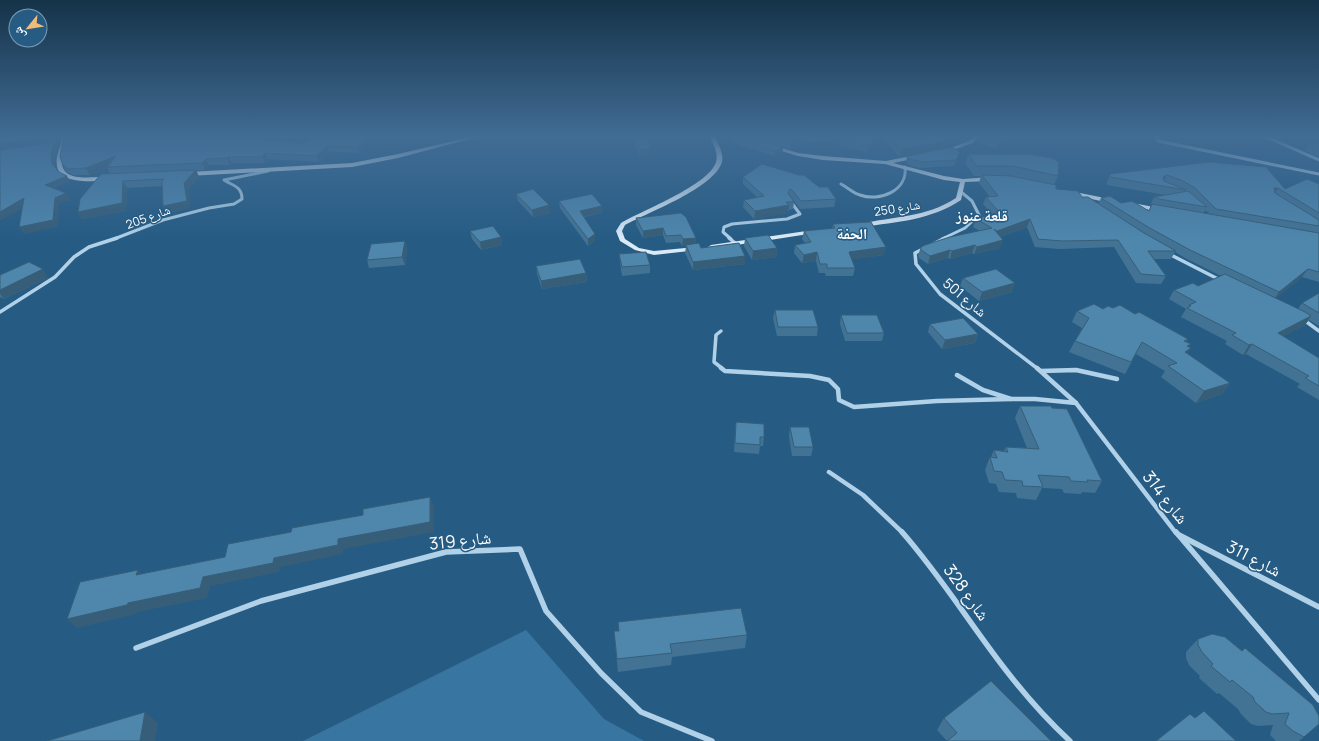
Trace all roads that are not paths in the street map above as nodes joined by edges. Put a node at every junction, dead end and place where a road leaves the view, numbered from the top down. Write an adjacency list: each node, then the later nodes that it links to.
1 (60, 171): 10 (main road)
2 (260, 171): 8 (main road)
3 (270, 171): 27 (street, شارع 205)
4 (714, 171): 24 (main road)
5 (906, 171): 13 (street)
6 (918, 171): 12 (main road)
7 (1302, 171): 9 (street)
8 (179, 174)
9 (1319, 174)
10 (117, 177)
11 (996, 179): 12 (main road)
12 (963, 181): 14 (main road, شارع 250)
13 (841, 184)
14 (960, 191): 22 (main road, شارع 250); 31 (street, شارع 501)
15 (1064, 192): 16 (main road)
16 (1072, 193): 18 (street); 19 (main road)
17 (790, 200): 24 (street)
18 (1085, 201)
19 (1117, 202)
20 (1125, 204): 21 (main road)
21 (1169, 212)
22 (855, 226)
23 (818, 231): 24 (main road)
24 (735, 243)
25 (1167, 253): 26 (street)
26 (1221, 281)
27 (0, 312)
28 (1301, 318): 30 (street)
29 (722, 331): 34 (street)
30 (1319, 331)
31 (1041, 371): 33 (street); 35 (street, شارع 501)
32 (957, 375): 34 (street)
33 (1117, 379)
34 (1011, 399): 35 (street)
35 (1076, 403): 37 (street, شارع 314)
36 (828, 472): 42 (street, شارع 328)
37 (1176, 533): 38 (street, شارع 311); 40 (street, شارع 314)
38 (1319, 607)
39 (136, 648): 41 (street, شارع 319)
40 (1319, 700)
41 (712, 741)
42 (1070, 741)

